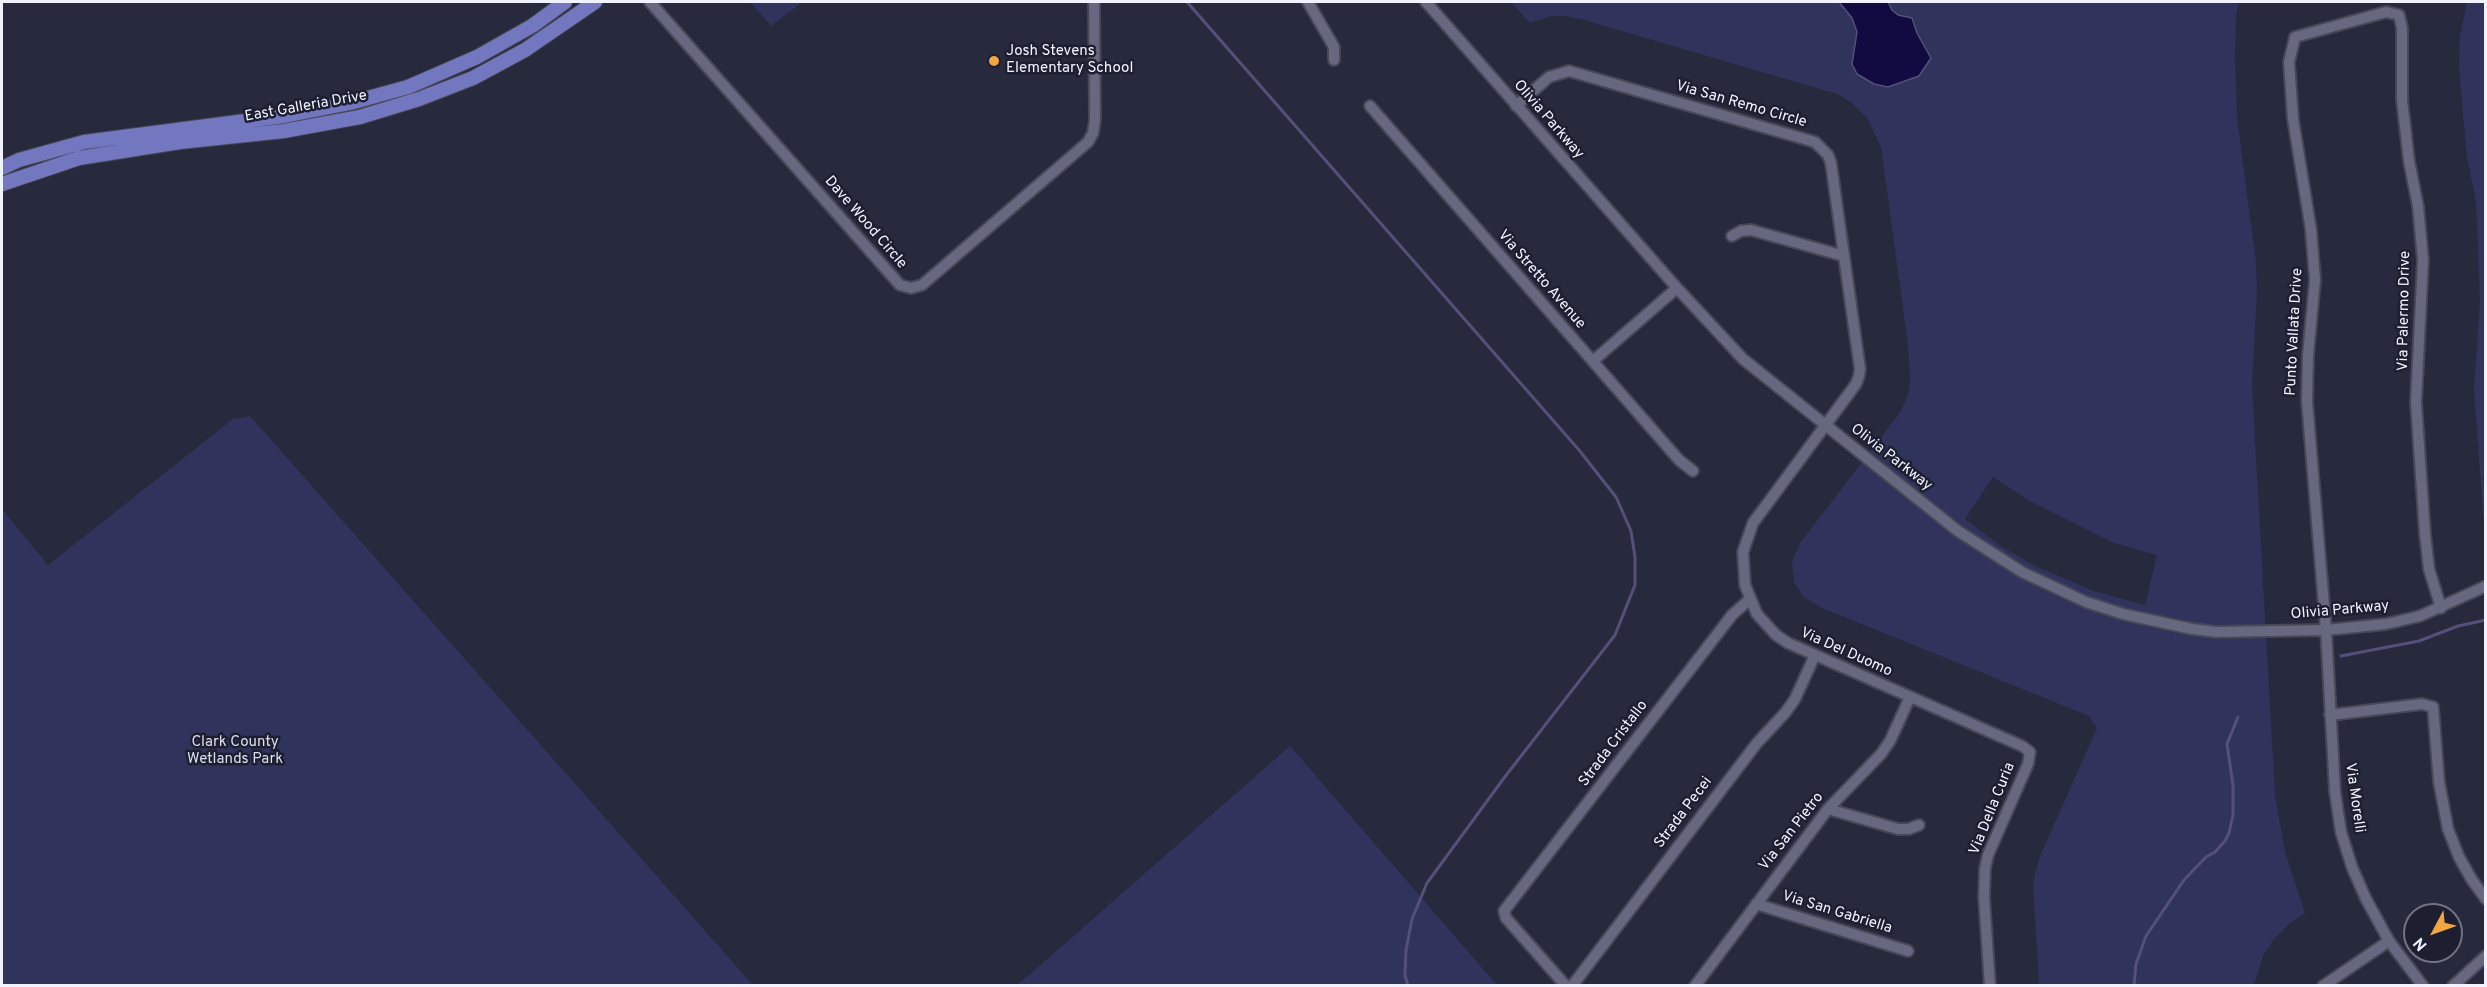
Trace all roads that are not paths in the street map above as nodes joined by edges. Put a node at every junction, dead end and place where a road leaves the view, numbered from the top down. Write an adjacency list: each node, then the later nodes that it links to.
1 (565, 2): 11 (main road, East Galleria Drive)
2 (595, 2): 12 (main road, East Galleria Drive)
3 (650, 2): 4 (street, Dave Wood Circle)
4 (1094, 2)
5 (1308, 2): 8 (street)
6 (1426, 2): 10 (street, Olivia Parkway)
7 (2399, 15): 21 (street, Via Palermo Drive); 22 (street, Punto Vallata Drive)
8 (1334, 60)
9 (1370, 106): 16 (street, Via Stretto Avenue)
10 (1516, 106): 14 (street, Via San Remo Circle); 15 (street, Olivia Parkway)
11 (2, 168)
12 (2, 184)
13 (1732, 236): 14 (street)
14 (1844, 256): 17 (street, Via San Remo Circle)
15 (1677, 288): 16 (street); 17 (street, Olivia Parkway)
16 (1593, 362): 18 (street, Via Stretto Avenue)
17 (1825, 426): 20 (street, Via Del Duomo); 22 (street, Olivia Parkway)
18 (1694, 471)
19 (2486, 586): 21 (street, Olivia Parkway)
20 (1750, 599): 23 (street, Via Del Duomo); 34 (street, Strada Cristallo)
21 (2441, 608): 22 (street, Olivia Parkway)
22 (2326, 630): 25 (street, Via Morelli)
23 (1815, 655): 24 (street, Via Del Duomo); 35 (street, Strada Pecei)
24 (1910, 697): 26 (street, Via Del Duomo); 27 (street, Via San Pietro)
25 (2330, 715): 29 (street); 31 (street, Via Morelli)
26 (2030, 752): 37 (street, Via Della Curia)
27 (1828, 809): 28 (street); 30 (street, Via San Pietro)
28 (1920, 825)
29 (2486, 899)
30 (1756, 904): 32 (street, Via San Gabriella); 36 (street, Via San Pietro)
31 (2389, 941): 38 (street); 39 (street, Via Morelli)
32 (1908, 951)
33 (2486, 956): 40 (street)
34 (1566, 986)
35 (1572, 986)
36 (1695, 986)
37 (1990, 986)
38 (2323, 986)
39 (2423, 986)
40 (2453, 986)

